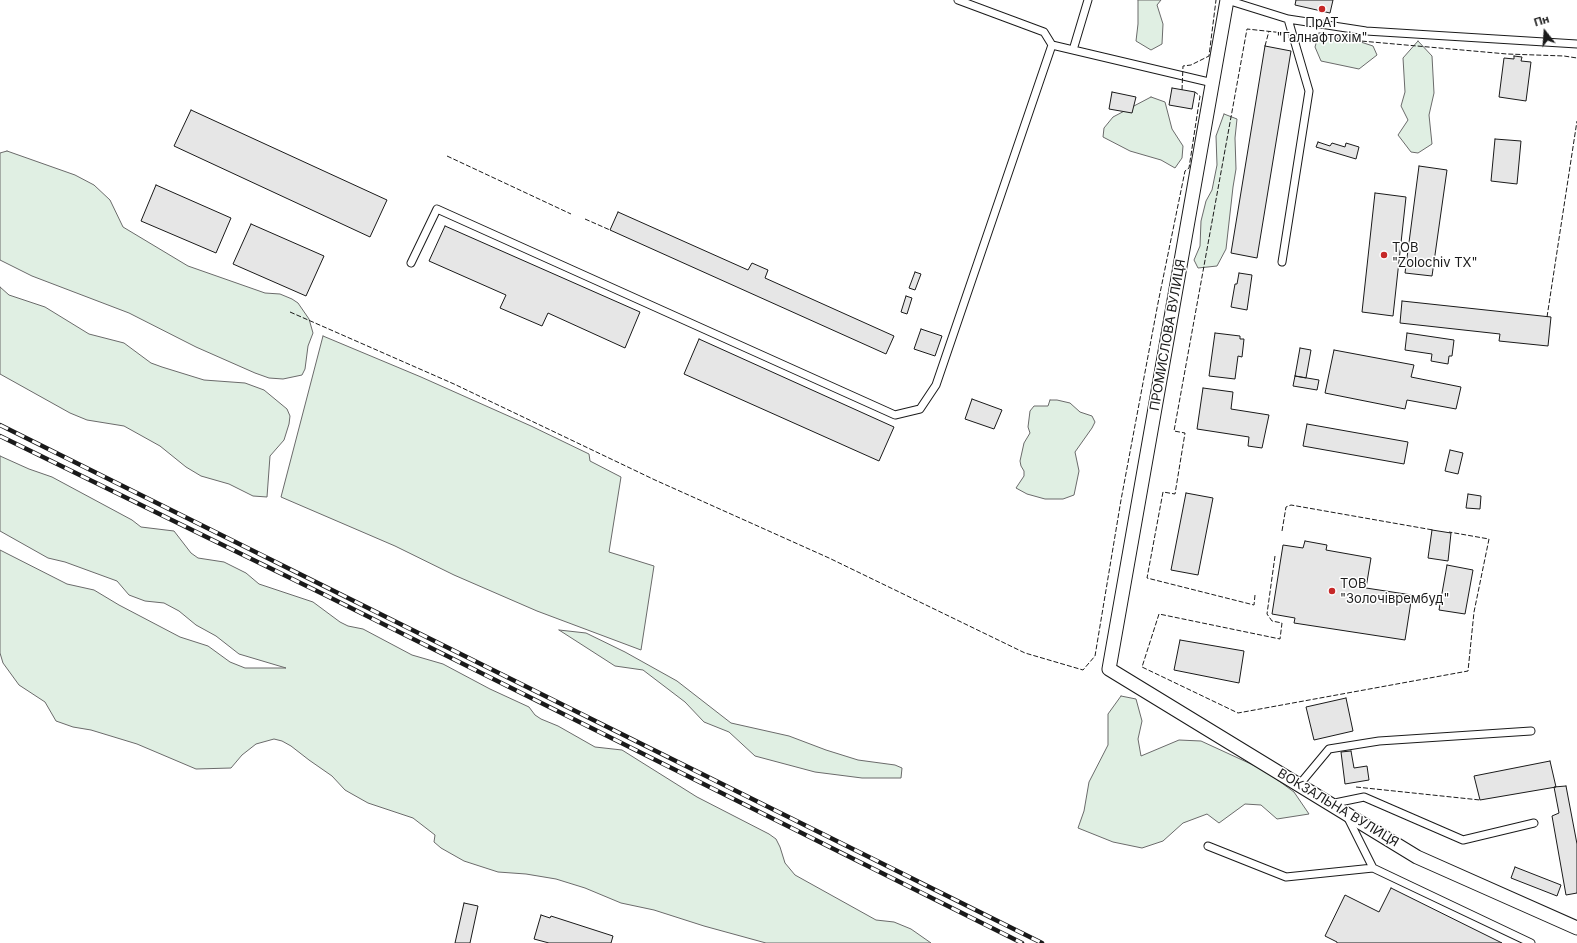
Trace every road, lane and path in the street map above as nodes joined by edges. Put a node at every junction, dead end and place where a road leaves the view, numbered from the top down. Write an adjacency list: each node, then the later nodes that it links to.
1 (958, 0): 6 (lane)
2 (1088, 0): 7 (lane)
3 (1227, 0): 4 (lane); 8 (street, ПРОМИСЛОВА ВУЛИЦЯ)
4 (1288, 19): 5 (lane); 9 (lane)
5 (1577, 44)
6 (1052, 45): 7 (lane); 10 (lane)
7 (1073, 50): 8 (lane)
8 (1213, 83): 11 (street, ПРОМИСЛОВА ВУЛИЦЯ)
9 (1282, 262)
10 (411, 263)
11 (1109, 669): 13 (street, ВОКЗАЛЬНА ВУЛИЦЯ)
12 (1532, 731): 13 (lane)
13 (1299, 785): 14 (street, ВОКЗАЛЬНА ВУЛИЦЯ)
14 (1330, 804): 15 (street, ВОКЗАЛЬНА ВУЛИЦЯ); 16 (lane)
15 (1346, 813): 18 (lane); 19 (street, ВОКЗАЛЬНА ВУЛИЦЯ)
16 (1534, 823)
17 (1208, 846): 18 (lane)
18 (1373, 868): 20 (lane)
19 (1577, 928)
20 (1531, 943)

